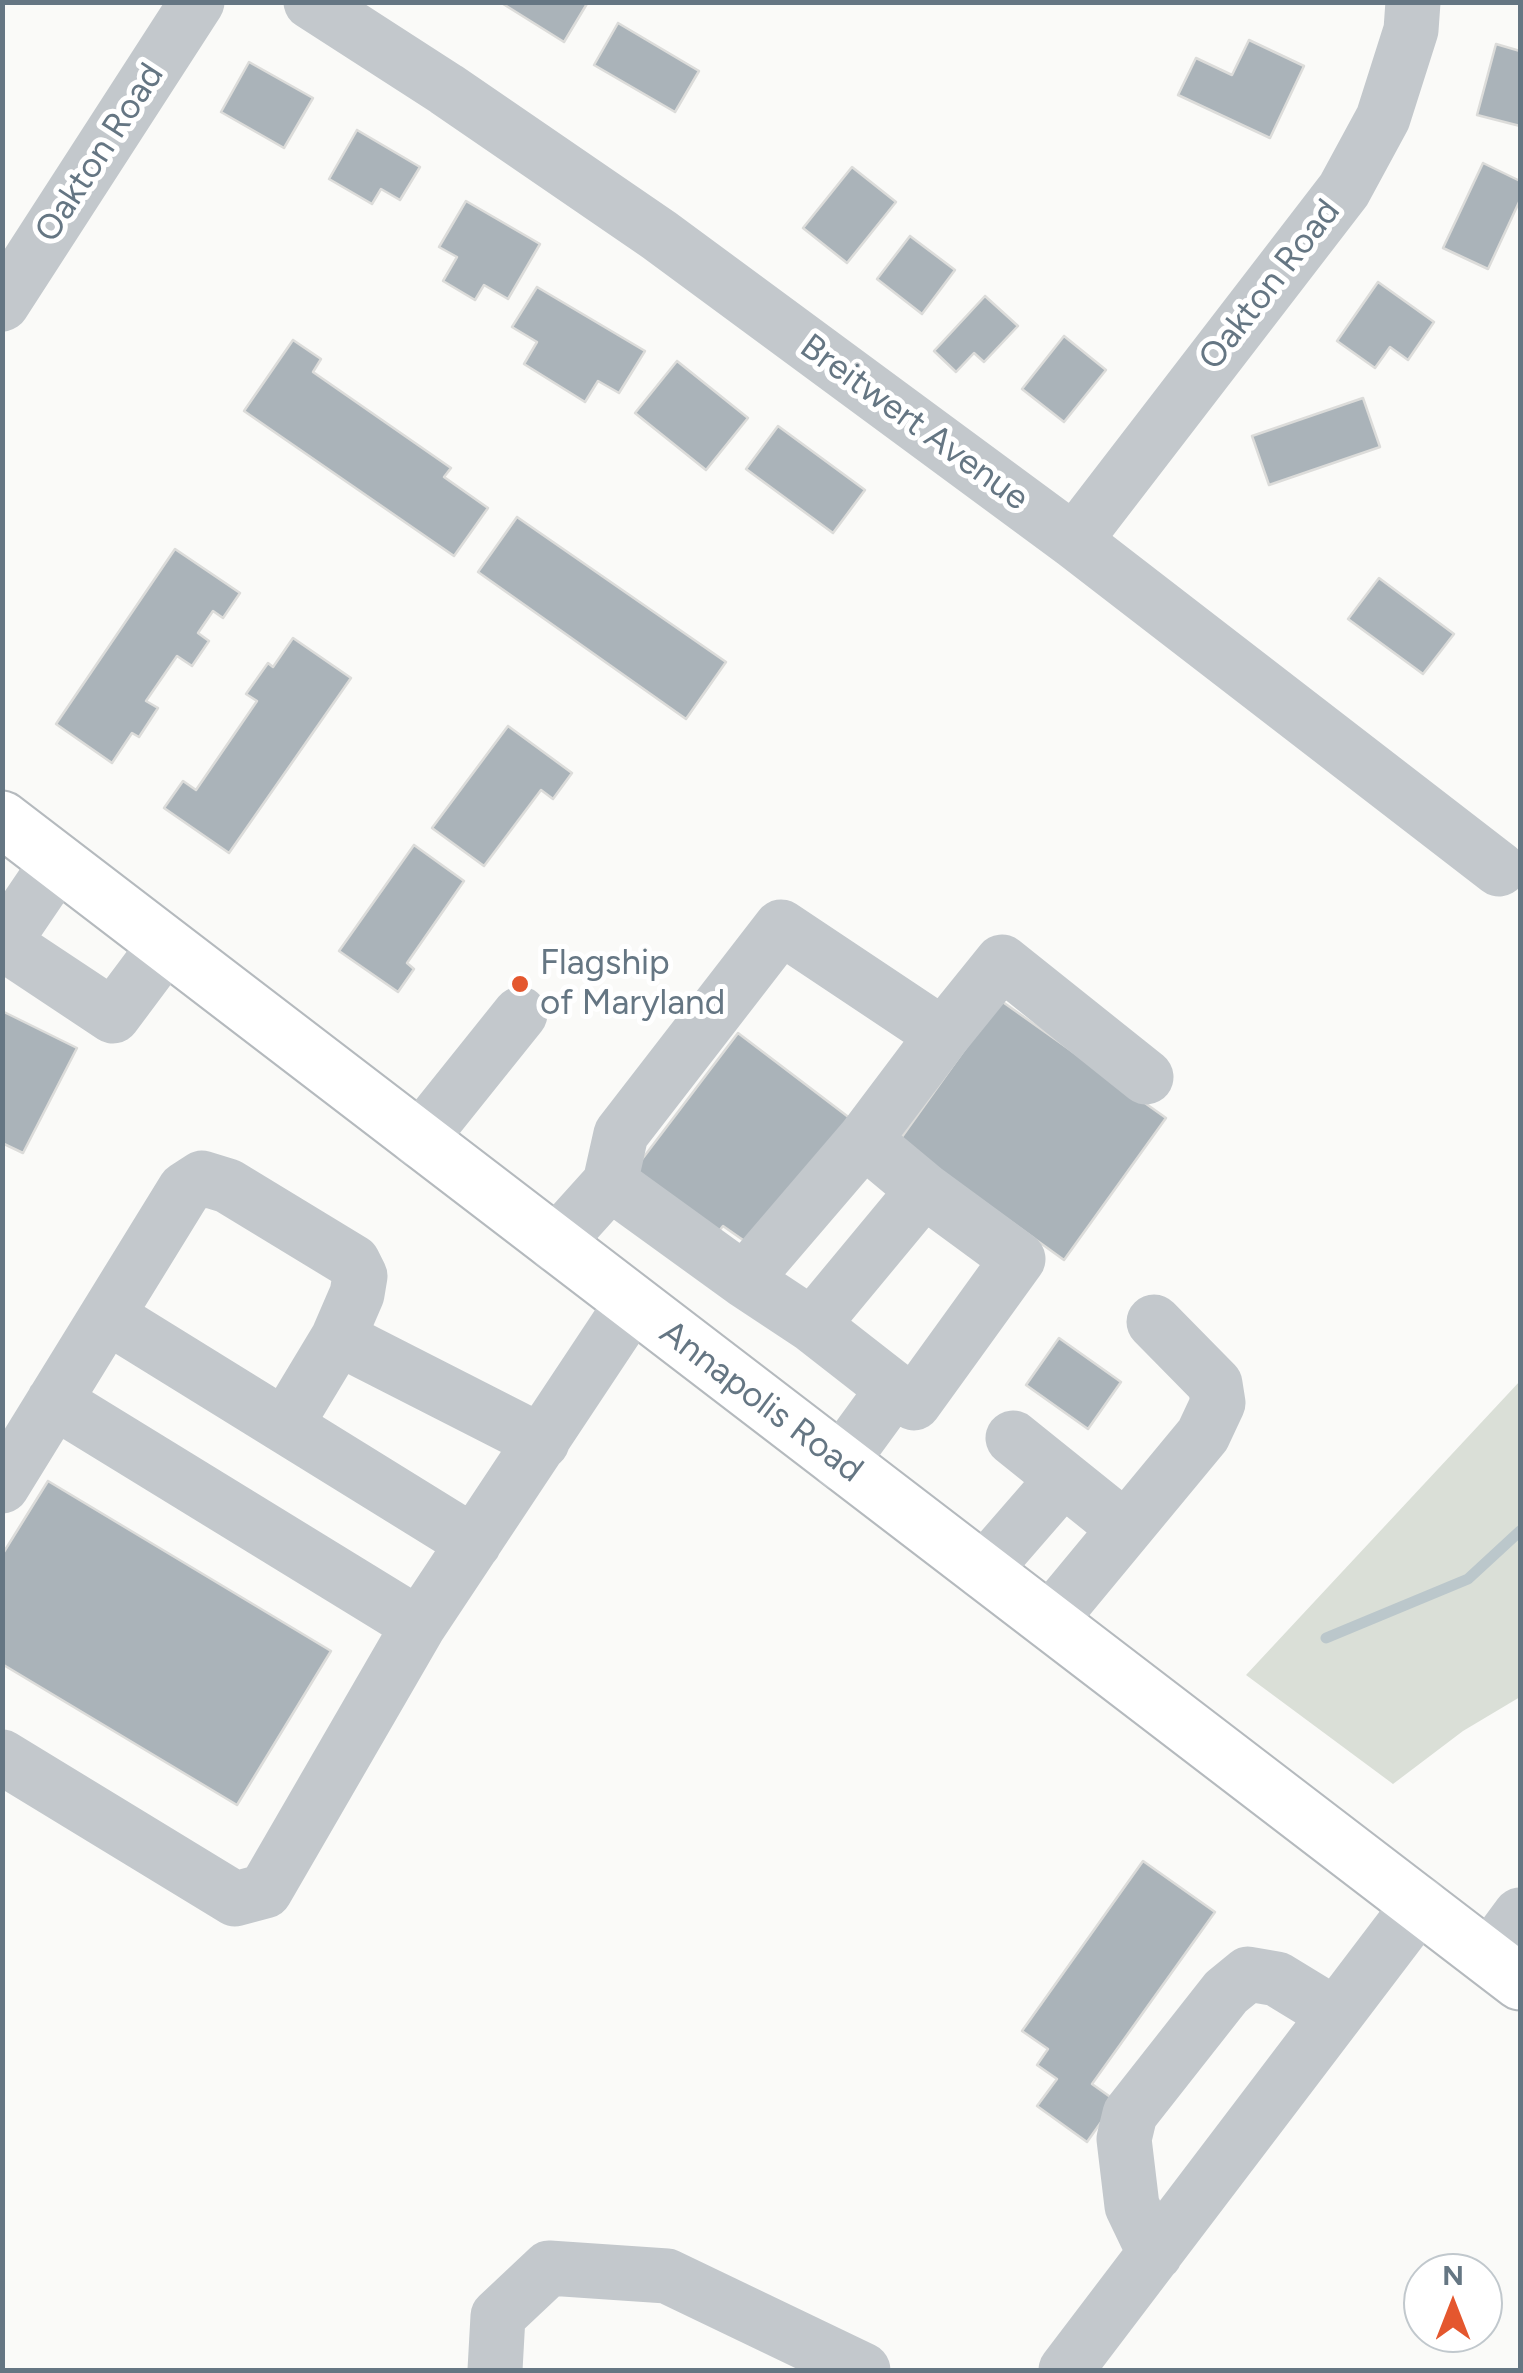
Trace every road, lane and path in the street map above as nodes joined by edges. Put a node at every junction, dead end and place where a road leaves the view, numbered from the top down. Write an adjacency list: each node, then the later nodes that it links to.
1 (197, 2): 4 (street, Oakton Road)
2 (311, 2): 5 (street, Breitwert Avenue)
3 (1412, 2): 5 (street, Oakton Road)
4 (2, 304)
5 (1074, 541): 8 (street, Breitwert Avenue)
6 (2, 819): 7 (main road, Annapolis Road)
7 (58, 862): 9 (street); 10 (main road, Annapolis Road)
8 (1499, 869)
9 (4, 944): 10 (street)
10 (166, 945): 14 (main road, Annapolis Road)
11 (520, 1014): 14 (street)
12 (943, 1036): 13 (street); 15 (street); 16 (street)
13 (1146, 1077)
14 (419, 1140): 18 (main road, Annapolis Road)
15 (864, 1140): 17 (street); 19 (street)
16 (610, 1183): 18 (street); 19 (street)
17 (924, 1190): 23 (street); 25 (street)
18 (554, 1244): 20 (main road, Annapolis Road)
19 (744, 1280): 23 (street)
20 (632, 1304): 29 (street); 30 (main road, Annapolis Road)
21 (107, 1316): 24 (street); 26 (street); 27 (street)
22 (1154, 1322): 33 (street)
23 (812, 1325): 25 (street)
24 (338, 1338): 27 (street); 29 (street)
25 (894, 1389): 30 (street)
26 (54, 1402): 32 (street); 37 (street)
27 (285, 1426): 34 (street)
28 (1013, 1438): 31 (street)
29 (542, 1442): 34 (street)
30 (840, 1463): 35 (main road, Annapolis Road)
31 (1063, 1479): 33 (street); 35 (street)
32 (2, 1486)
33 (1125, 1528): 36 (street)
34 (474, 1542): 37 (street)
35 (983, 1571): 36 (main road, Annapolis Road)
36 (1048, 1621): 39 (main road, Annapolis Road)
37 (419, 1625): 38 (street)
38 (2, 1756)
39 (1420, 1904): 40 (main road, Annapolis Road); 41 (street)
40 (1510, 1951)
41 (1336, 2015): 42 (street); 42 (street)
42 (1155, 2254): 45 (street)
43 (495, 2370): 44 (street)
44 (863, 2370)
45 (1066, 2370)

